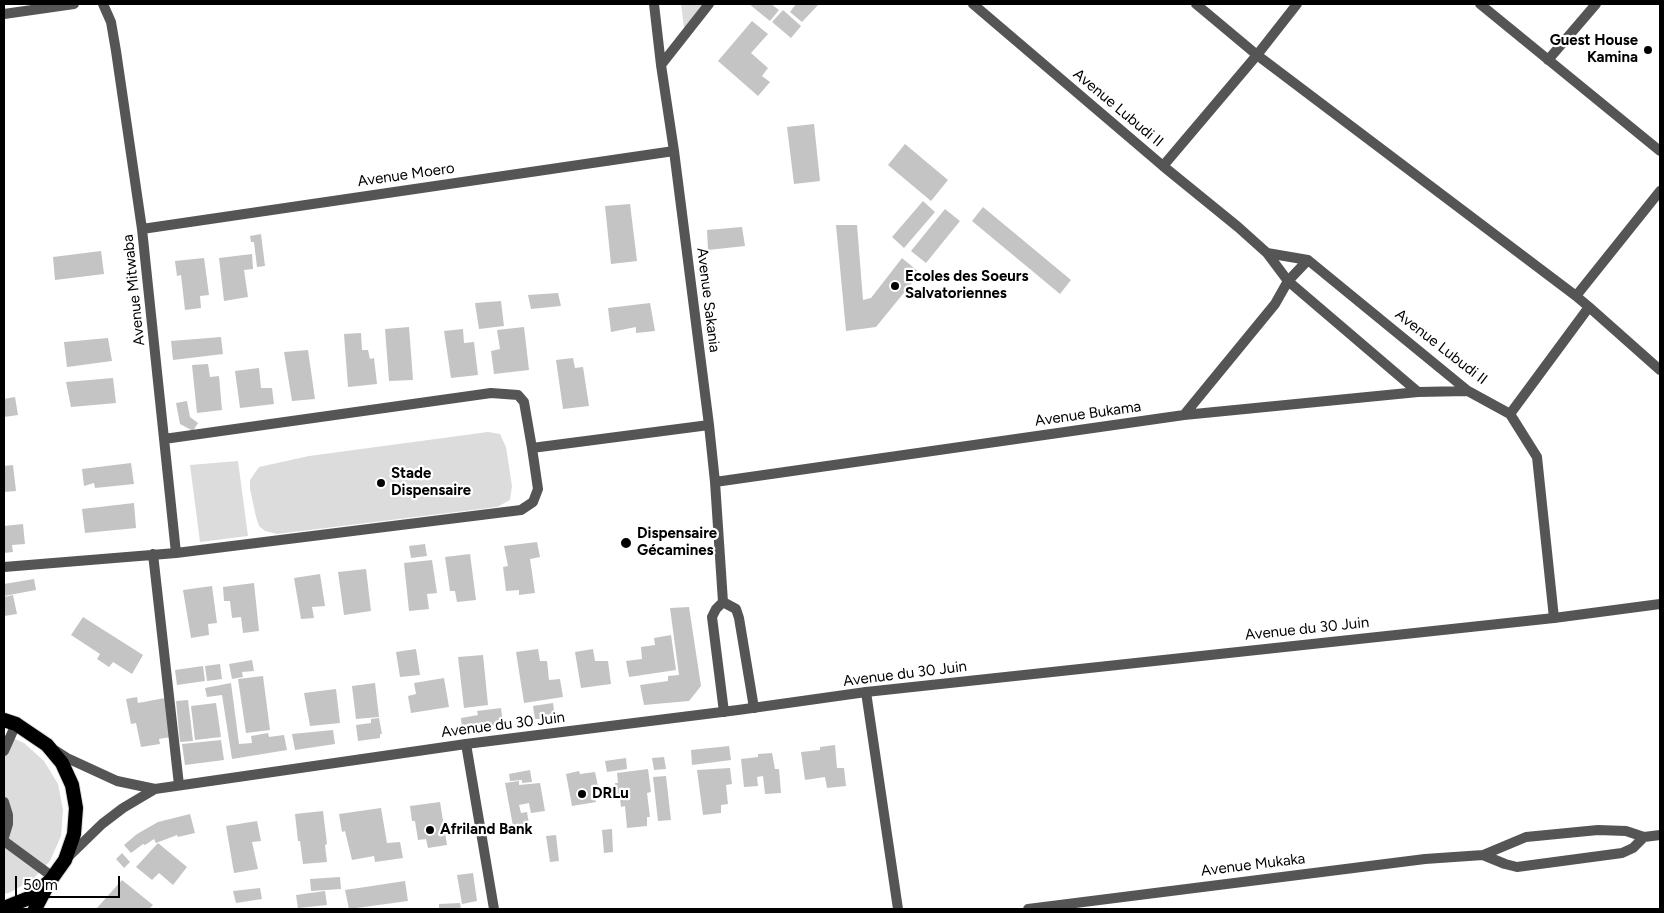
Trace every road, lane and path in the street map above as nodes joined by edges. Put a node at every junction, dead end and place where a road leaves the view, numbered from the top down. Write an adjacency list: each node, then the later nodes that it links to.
1 (74, 4): 10 (street)
2 (103, 4): 18 (street, Avenue Mitwaba)
3 (654, 4): 13 (street, Avenue Sakania)
4 (709, 4): 13 (street)
5 (973, 4): 16 (street, Avenue Lubudi II)
6 (1196, 4): 11 (street)
7 (1297, 4): 11 (street)
8 (1480, 4): 12 (street)
9 (1596, 4): 12 (street)
10 (4, 14)
11 (1257, 55): 16 (street); 22 (street)
12 (1548, 60): 15 (street)
13 (661, 65): 14 (street, Avenue Sakania)
14 (674, 150): 18 (street, Avenue Moero); 29 (street, Avenue Sakania)
15 (1660, 152)
16 (1163, 166): 19 (street, Avenue Lubudi II)
17 (1660, 191): 22 (street)
18 (142, 229): 30 (street, Avenue Mitwaba)
19 (1267, 253): 20 (street); 21 (street, Avenue Lubudi II)
20 (1308, 260): 21 (street); 25 (street, Avenue Lubudi II)
21 (1288, 281): 26 (street, Avenue Lubudi II); 28 (street)
22 (1576, 296): 23 (street)
23 (1588, 307): 24 (street); 27 (street)
24 (1660, 370)
25 (1468, 391): 26 (street, Avenue Bukama); 27 (street, Avenue Lubudi II)
26 (1418, 392): 28 (street, Avenue Bukama)
27 (1510, 414): 38 (street)
28 (1184, 415): 32 (street, Avenue Bukama)
29 (709, 425): 31 (street); 32 (street, Avenue Sakania)
30 (164, 439): 31 (street); 33 (street, Avenue Mitwaba)
31 (532, 448): 33 (street)
32 (715, 482): 36 (street, Avenue Sakania)
33 (176, 553): 34 (street)
34 (153, 554): 35 (street); 46 (street)
35 (4, 567)
36 (723, 602): 40 (street); 41 (street)
37 (1660, 604): 38 (street, Avenue du 30 Juin)
38 (1554, 618): 39 (street, Avenue du 30 Juin)
39 (866, 692): 40 (street, Avenue du 30 Juin); 59 (street)
40 (754, 708): 41 (street, Avenue du 30 Juin)
41 (724, 712): 43 (street, Avenue du 30 Juin)
42 (10, 722): 44 (highway); 45 (street)
43 (466, 744): 46 (street, Avenue du 30 Juin); 58 (street)
44 (47, 745): 47 (street); 54 (highway)
45 (4, 751)
46 (179, 785): 47 (street, Avenue du 30 Juin)
47 (155, 788): 54 (street)
48 (4, 802): 50 (street)
49 (1660, 835): 51 (street, Avenue Mukaka)
50 (4, 837)
51 (1644, 837): 53 (street, Avenue Mukaka); 53 (street, Avenue Mukaka)
52 (4, 841): 55 (street)
53 (1483, 855): 60 (street, Avenue Mukaka)
54 (66, 860): 55 (highway)
55 (51, 879): 56 (highway)
56 (32, 904): 57 (highway)
57 (4, 908)
58 (494, 909)
59 (898, 909)
60 (1028, 909)

